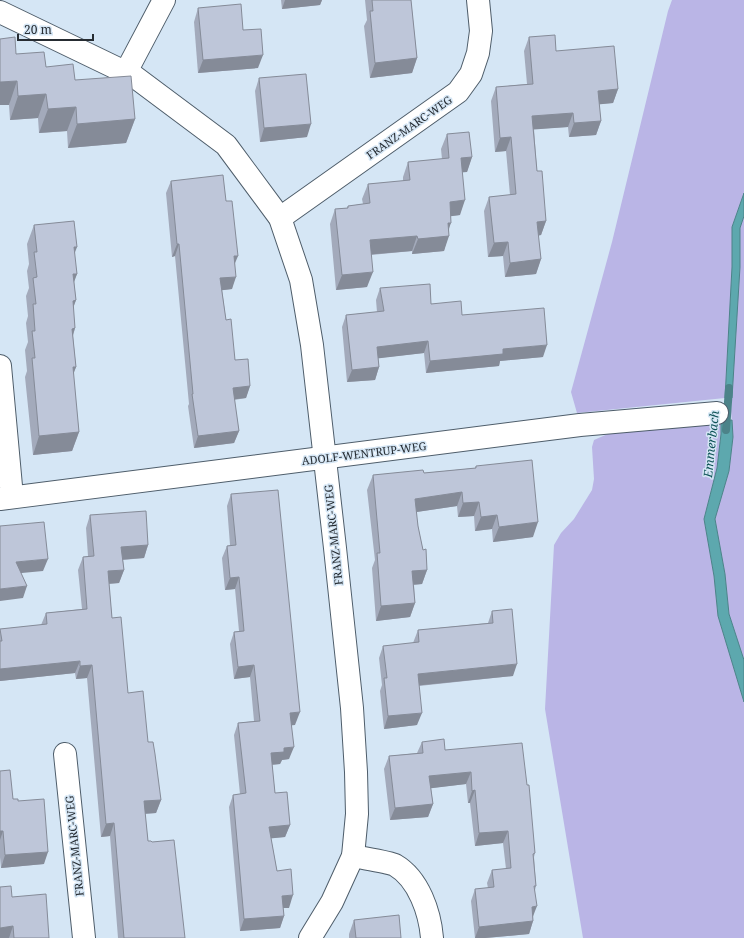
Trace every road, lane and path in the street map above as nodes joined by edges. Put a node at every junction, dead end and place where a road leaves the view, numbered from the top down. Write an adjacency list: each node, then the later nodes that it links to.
1 (164, 0): 4 (street)
2 (478, 0): 5 (street, FRANZ-MARC-WEG)
3 (0, 12): 4 (street, FRANZ-MARC-WEG)
4 (126, 72): 5 (street, FRANZ-MARC-WEG)
5 (280, 218): 8 (street, FRANZ-MARC-WEG)
6 (0, 366): 9 (street, ADOLF-WENTRUP-WEG)
7 (717, 412): 8 (street, ADOLF-WENTRUP-WEG)
8 (324, 458): 9 (street, ADOLF-WENTRUP-WEG); 11 (street, FRANZ-MARC-WEG)
9 (6, 498)
10 (65, 754): 12 (street, FRANZ-MARC-WEG)
11 (353, 856): 13 (street, FRANZ-MARC-WEG); 14 (street)
12 (84, 938)
13 (310, 938)
14 (432, 938)

